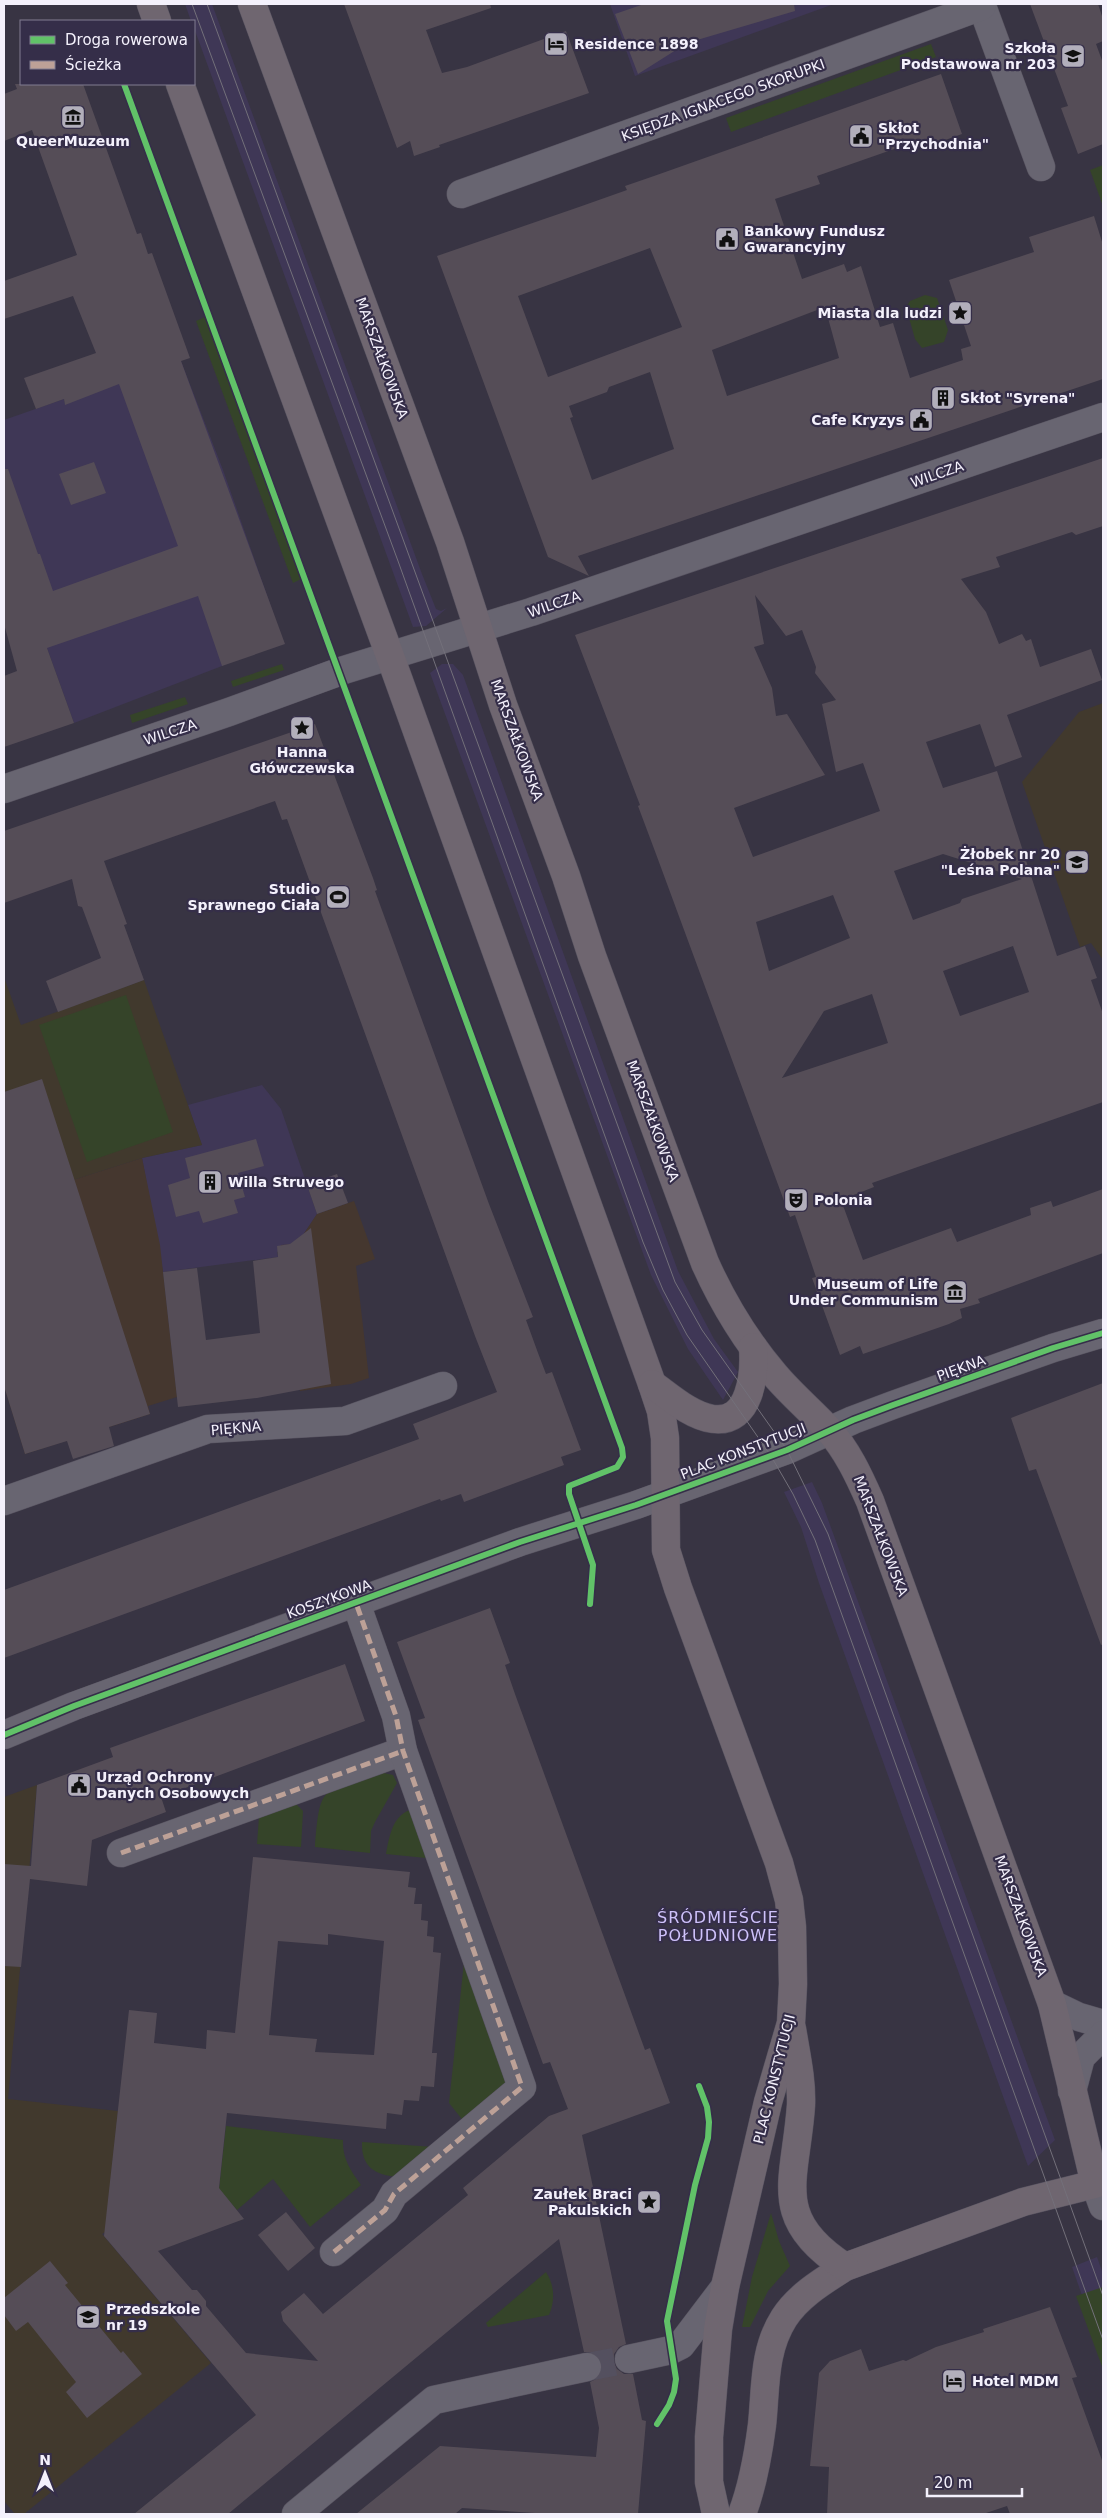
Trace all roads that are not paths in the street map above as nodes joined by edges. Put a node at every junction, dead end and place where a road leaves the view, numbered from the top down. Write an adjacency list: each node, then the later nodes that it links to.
1 (151, 4): 4 (main road)
2 (252, 4): 9 (main road, MARSZAŁKOWSKA)
3 (982, 5): 6 (street); 7 (street, KSIĘDZA IGNACEGO SKORUPKI)
4 (157, 20)
5 (180, 85): 10 (main road)
6 (1041, 167)
7 (461, 194)
8 (1103, 417): 9 (street, WILCZA)
9 (478, 628): 10 (street, WILCZA); 13 (main road, MARSZAŁKOWSKA)
10 (390, 656): 11 (street, WILCZA); 14 (main road)
11 (4, 789)
12 (1103, 1333): 16 (street, PIĘKNA)
13 (753, 1347): 14 (main road); 16 (main road, MARSZAŁKOWSKA)
14 (652, 1384): 17 (main road)
15 (444, 1386): 18 (street, PIĘKNA)
16 (829, 1430): 17 (street, PLAC KONSTYTUCJI); 23 (main road, MARSZAŁKOWSKA)
17 (665, 1494): 19 (street, KOSZYKOWA); 24 (main road, PLAC KONSTYTUCJI)
18 (4, 1500)
19 (356, 1603): 20 (street, KOSZYKOWA); 21 (street)
20 (4, 1735)
21 (403, 1751): 22 (street); 29 (street)
22 (121, 1853)
23 (1052, 2004): 25 (street); 27 (main road, MARSZAŁKOWSKA)
24 (791, 2023): 30 (main road); 31 (main road, PLAC KONSTYTUCJI)
25 (1103, 2024)
26 (1103, 2035): 27 (street)
27 (1072, 2091): 28 (main road, MARSZAŁKOWSKA)
28 (1099, 2195): 30 (main road)
29 (334, 2252)
30 (845, 2267): 36 (main road)
31 (725, 2287): 32 (street); 35 (main road, PLAC KONSTYTUCJI)
32 (629, 2358)
33 (587, 2367): 34 (street)
34 (296, 2514)
35 (716, 2514)
36 (742, 2514)

